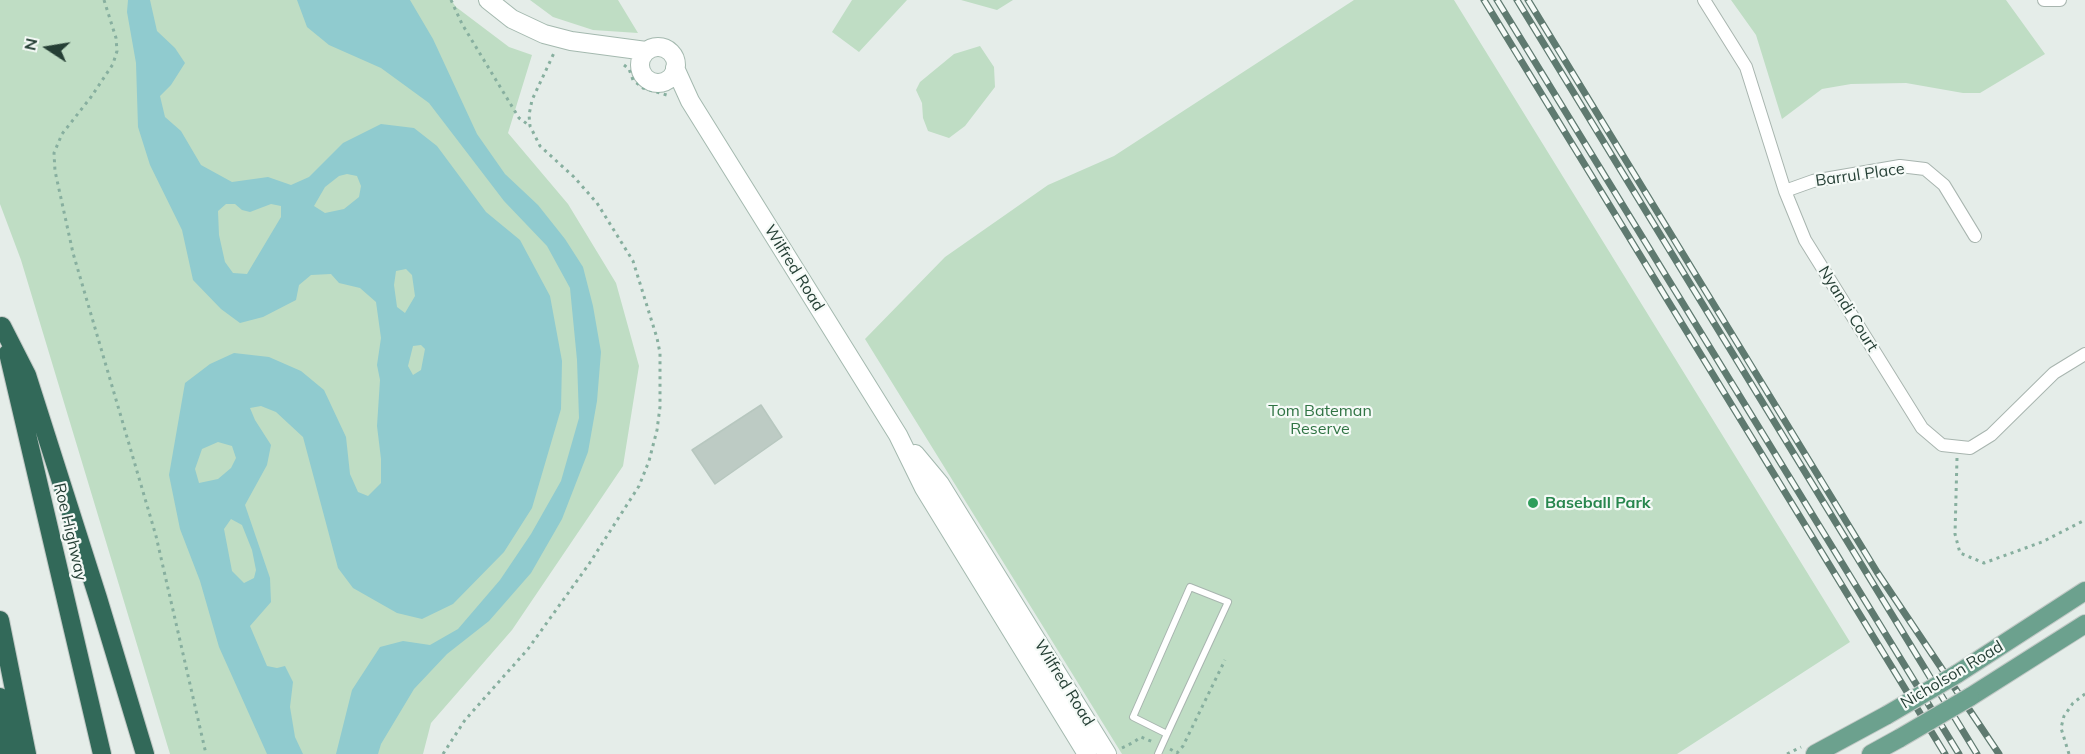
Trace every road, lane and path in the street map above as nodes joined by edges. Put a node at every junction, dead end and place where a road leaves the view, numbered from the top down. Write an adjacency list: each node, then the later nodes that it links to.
1 (104, 0): 33 (path)
2 (451, 0): 11 (path)
3 (488, 0): 8 (main road)
4 (1704, 0): 12 (street, Nyandi Court)
5 (2044, 0): 6 (street)
6 (2060, 0)
7 (557, 45): 11 (path)
8 (615, 54): 9 (main road); 10 (path)
9 (643, 57): 10 (main road); 10 (main road, Wilfred Road)
10 (675, 87): 16 (main road, Wilfred Road)
11 (530, 126): 34 (path)
12 (1785, 191): 13 (street, Barrul Place); 17 (street, Nyandi Court)
13 (1975, 236)
14 (1, 323): 31 (highway, Roe Highway); 32 (highway)
15 (2085, 354): 17 (street)
16 (898, 435): 28 (main road, Wilfred Road); 35 (main road, Wilfred Road)
17 (1957, 446): 18 (path)
18 (2085, 520)
19 (2085, 591): 37 (main road, Nicholson Road, bridge)
20 (0, 620): 30 (highway)
21 (2085, 624): 38 (main road, Nicholson Road, bridge)
22 (1225, 660): 27 (path)
23 (2085, 694): 39 (path)
24 (0, 698): 29 (highway)
25 (1167, 734): 25 (lane); 36 (lane)
26 (1155, 742): 28 (path)
27 (1170, 749)
28 (1111, 753)
29 (9, 754)
30 (27, 754)
31 (102, 754)
32 (145, 754)
33 (206, 754)
34 (443, 754)
35 (1087, 754)
36 (1158, 754)
37 (1815, 754)
38 (1871, 754)
39 (2069, 754)

